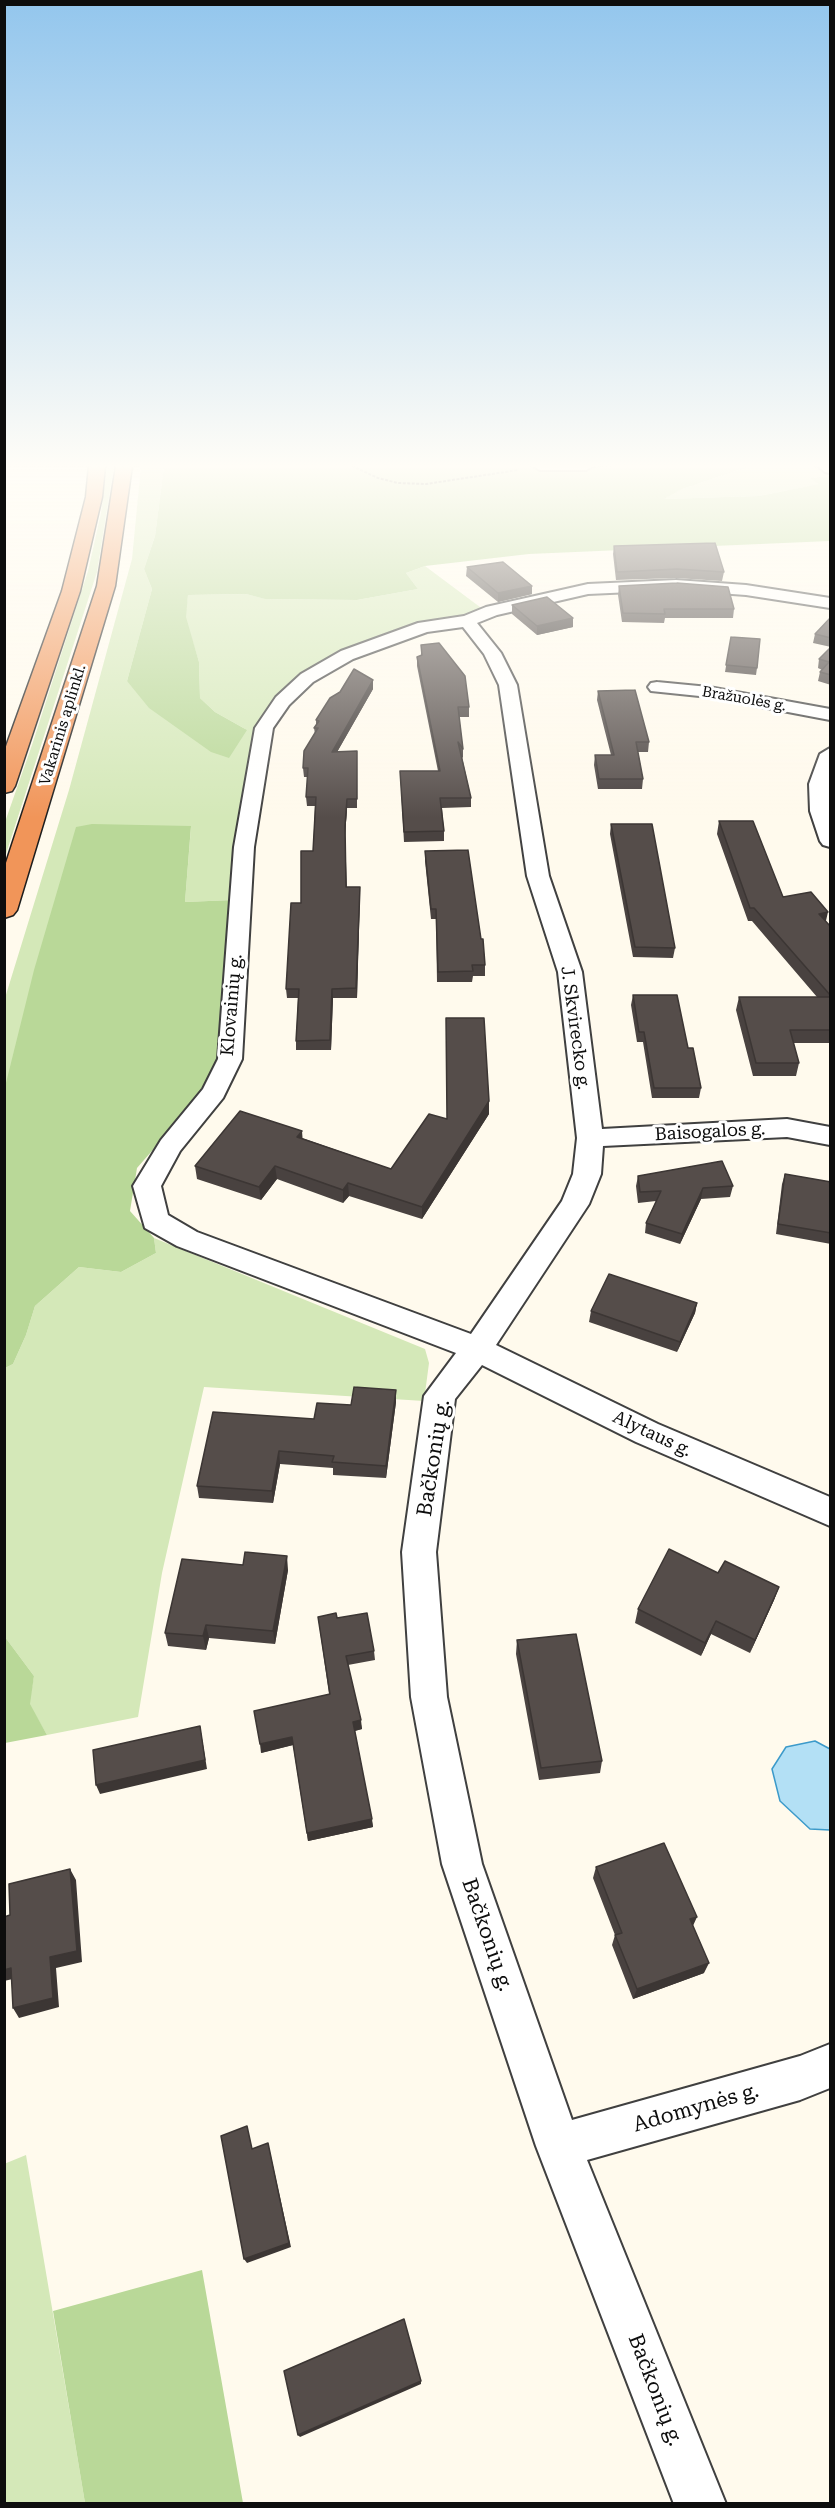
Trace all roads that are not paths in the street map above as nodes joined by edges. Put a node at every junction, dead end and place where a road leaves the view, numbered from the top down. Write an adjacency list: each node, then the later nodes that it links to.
1 (73, 583): 8 (highway, Vakarinis aplinkl.)
2 (105, 583): 10 (highway, Vakarinis aplinkl.)
3 (831, 603): 4 (street, Klovainių g.)
4 (467, 621): 12 (street, J. Skvirecko g.); 13 (street, Klovainių g.)
5 (657, 687): 6 (street, Bražuolės g.)
6 (831, 715)
7 (831, 754): 9 (street)
8 (4, 786)
9 (831, 841)
10 (4, 910)
11 (831, 1136): 12 (street, Baisogalos g.)
12 (590, 1138): 13 (street, J. Skvirecko g.)
13 (477, 1349): 14 (street, Alytaus g.); 16 (street, Bačkonių g.)
14 (831, 1512)
15 (831, 2066): 16 (street, Adomynės g.)
16 (559, 2146): 17 (street, Bačkonių g.)
17 (700, 2504)

